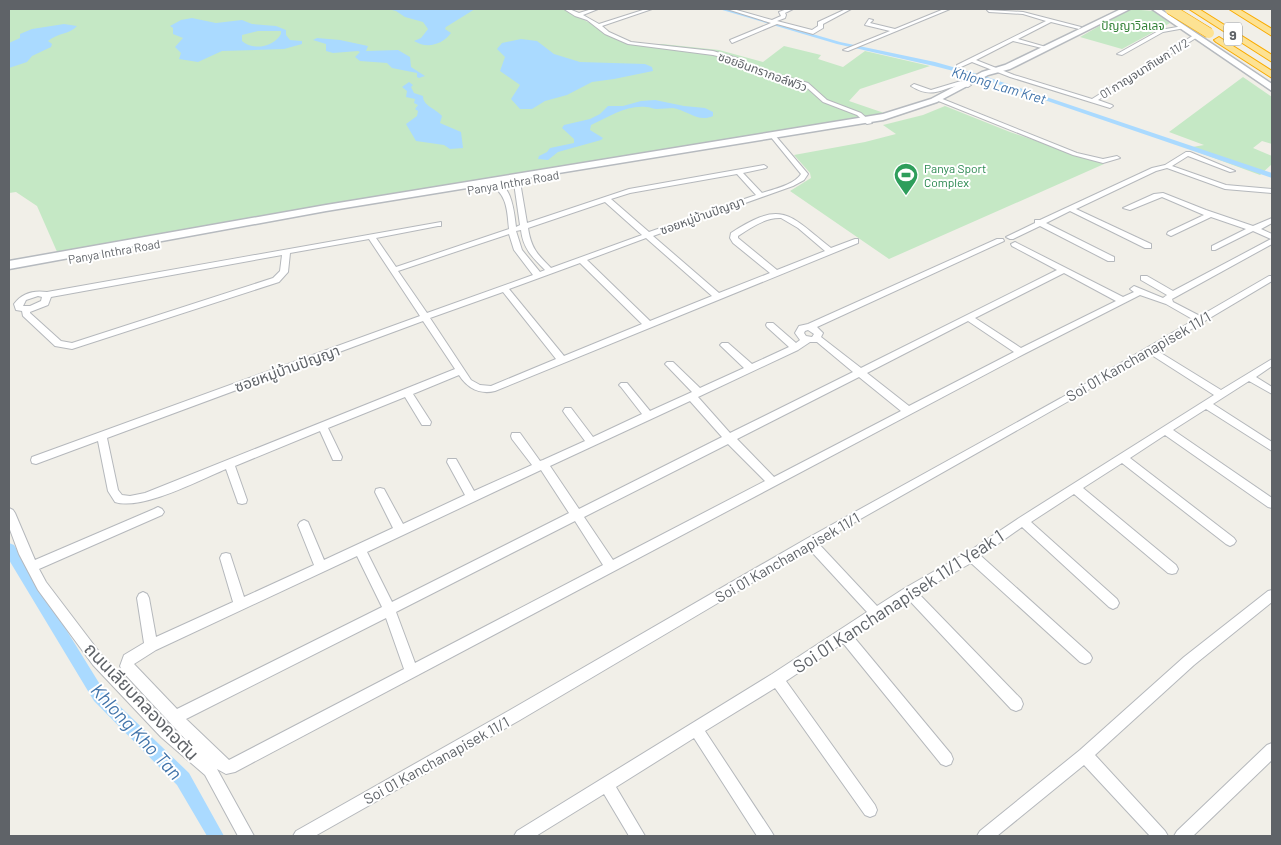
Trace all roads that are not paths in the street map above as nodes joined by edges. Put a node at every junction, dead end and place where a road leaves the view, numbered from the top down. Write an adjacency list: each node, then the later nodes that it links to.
1 (566, 9): 16 (street, ซอยอินทรากอล์ฟวิว)
2 (596, 9): 16 (street)
3 (650, 9): 23 (street)
4 (729, 9): 17 (street)
5 (791, 9): 22 (street)
6 (849, 9): 22 (street)
7 (948, 9): 26 (street)
8 (1115, 9): 25 (main road, Panya Inthra Road)
9 (1126, 9): 31 (main road, Panya Inthra Road)
10 (1158, 9): 21 (main road)
11 (1170, 9): 39 (highway, bridge)
12 (1179, 9): 21 (main road)
13 (1193, 9): 36 (highway, 9)
14 (1240, 10): 24 (highway); 27 (highway)
15 (989, 11): 20 (street)
16 (578, 14): 23 (street, ซอยอินทรากอล์ฟวิว)
17 (741, 14): 22 (street)
18 (1230, 19): 32 (highway, 9)
19 (871, 20): 26 (street)
20 (1051, 20): 25 (street); 29 (street)
21 (1178, 23): 28 (main road); 35 (street)
22 (773, 24): 30 (street)
23 (598, 26): 46 (street, ซอยอินทรากอล์ฟวิว)
24 (1272, 27)
25 (1079, 28): 31 (main road, Panya Inthra Road)
26 (895, 30): 33 (street)
27 (1272, 33)
28 (1196, 36): 42 (main road); 44 (street, 01 กาญจนาภิเษก 11/2)
29 (1013, 40): 34 (street); 37 (street)
30 (732, 41)
31 (1059, 41): 34 (main road, Panya Inthra Road)
32 (1272, 45)
33 (850, 48)
34 (1044, 48): 40 (main road, Panya Inthra Road)
35 (1120, 54)
36 (1272, 59)
37 (972, 60): 38 (street); 40 (street)
38 (959, 66)
39 (1272, 75)
40 (985, 76): 41 (street); 43 (main road, Panya Inthra Road); 43 (main road, Panya Inthra Road); 44 (street)
41 (914, 86)
42 (1272, 88)
43 (941, 100): 46 (main road, Panya Inthra Road); 48 (street)
44 (1093, 101): 45 (street)
45 (1110, 106)
46 (868, 122): 47 (main road, Panya Inthra Road)
47 (774, 137): 52 (main road, Panya Inthra Road); 56 (street, ซอยหมู่บ้านปัญญา)
48 (1117, 158)
49 (1167, 166): 53 (street); 53 (street); 58 (street)
50 (764, 167): 51 (street)
51 (738, 171): 56 (street); 57 (street)
52 (516, 179): 54 (main road, Panya Inthra Road); 64 (street)
53 (1220, 179): 55 (street)
54 (495, 183): 66 (street); 80 (main road, Panya Inthra Road)
55 (1271, 189)
56 (760, 195): 68 (street, ซอยหมู่บ้านปัญญา)
57 (606, 199): 64 (street); 68 (street)
58 (1069, 208): 62 (street); 74 (street)
59 (1127, 208): 60 (street)
60 (1210, 215): 65 (street); 67 (street)
61 (1272, 220): 65 (street)
62 (1038, 222): 71 (street); 78 (street)
63 (438, 224): 69 (street)
64 (524, 227): 66 (street); 85 (street)
65 (1254, 229): 70 (street); 75 (street)
66 (513, 231): 83 (street); 87 (street)
67 (1171, 234)
68 (647, 235): 79 (street, ซอยหมู่บ้านปัญญา); 92 (street)
69 (371, 236): 77 (street); 83 (street)
70 (1272, 237)
71 (1012, 240): 84 (street); 101 (street)
72 (855, 241): 76 (street)
73 (1272, 241): 93 (street)
74 (1148, 246)
75 (1215, 248)
76 (830, 251): 86 (street); 86 (street)
77 (286, 252): 91 (street); 95 (street)
78 (1111, 259)
79 (582, 260): 85 (street, ซอยหมู่บ้านปัญญา); 100 (street)
80 (34, 263): 81 (main road, Panya Inthra Road); 82 (main road, Panya Inthra Road)
81 (9, 266)
82 (9, 270)
83 (394, 270): 97 (street)
84 (1063, 270): 94 (street); 96 (street)
85 (550, 271): 87 (street, ซอยหมู่บ้านปัญญา)
86 (776, 273): 92 (street)
87 (538, 276): 90 (street, ซอยหมู่บ้านปัญญา)
88 (1144, 278): 93 (street)
89 (1272, 278): 98 (street, Soi 01 Kanchanapisek 11/1)
90 (504, 288): 97 (street, ซอยหมู่บ้านปัญญา); 106 (street)
91 (48, 295): 95 (street); 95 (street)
92 (718, 297): 100 (street)
93 (1171, 298): 94 (street); 98 (street)
94 (1121, 300): 105 (street)
95 (26, 310)
96 (968, 317): 105 (street); 111 (street)
97 (424, 318): 110 (street); 125 (street, ซอยหมู่บ้านปัญญา)
98 (1200, 320): 104 (street, Soi 01 Kanchanapisek 11/1)
99 (770, 325): 103 (street)
100 (648, 326): 106 (street)
101 (812, 339): 103 (street); 111 (street)
102 (725, 346): 109 (street)
103 (795, 348): 109 (street)
104 (1150, 350): 117 (street); 149 (street, Soi 01 Kanchanapisek 11/1)
105 (1021, 352): 120 (street)
106 (562, 360): 110 (street)
107 (1272, 362): 112 (street, Soi 01 Kanchanapisek 11/1 Yeak 1)
108 (670, 364): 116 (street)
109 (750, 368): 116 (street)
110 (460, 371): 115 (street)
111 (858, 373): 120 (street); 127 (street)
112 (1250, 377): 114 (street); 117 (street, Soi 01 Kanchanapisek 11/1 Yeak 1)
113 (624, 386): 121 (street)
114 (1272, 391)
115 (407, 392): 122 (street); 123 (street)
116 (694, 394): 121 (street); 127 (street)
117 (1220, 394): 118 (street, Soi 01 Kanchanapisek 11/1 Yeak 1)
118 (1206, 404): 124 (street, Soi 01 Kanchanapisek 11/1 Yeak 1); 129 (street)
119 (568, 411): 128 (street)
120 (908, 411): 136 (street)
121 (648, 415): 128 (street)
122 (426, 422)
123 (322, 426): 130 (street); 134 (street)
124 (1165, 430): 131 (street, Soi 01 Kanchanapisek 11/1 Yeak 1); 141 (street)
125 (102, 436): 132 (street, ซอยหมู่บ้านปัญญา); 134 (street)
126 (516, 436): 135 (street)
127 (728, 438): 136 (street); 144 (street)
128 (591, 442): 135 (street)
129 (1272, 446)
130 (336, 457)
131 (1122, 458): 137 (street, Soi 01 Kanchanapisek 11/1 Yeak 1); 148 (street)
132 (36, 460)
133 (452, 462): 139 (street)
134 (229, 463): 140 (street)
135 (540, 465): 139 (street); 144 (street)
136 (773, 483): 155 (street)
137 (1075, 488): 145 (street, Soi 01 Kanchanapisek 11/1 Yeak 1); 156 (street)
138 (380, 492): 147 (street)
139 (472, 497): 147 (street)
140 (242, 500)
141 (1272, 504)
142 (158, 512): 153 (street)
143 (9, 514): 153 (street, ถนนเลียบคลองคอตัน)
144 (577, 514): 155 (street); 162 (street)
145 (1023, 521): 151 (street, Soi 01 Kanchanapisek 11/1 Yeak 1); 160 (street)
146 (304, 524): 154 (street)
147 (400, 530): 150 (street)
148 (1230, 541)
149 (810, 542): 163 (street); 178 (street, Soi 01 Kanchanapisek 11/1)
150 (360, 550): 154 (street); 162 (street)
151 (972, 556): 157 (street, Soi 01 Kanchanapisek 11/1 Yeak 1); 166 (street)
152 (226, 558): 161 (street)
153 (32, 567): 177 (street, ถนนเลียบคลองคอตัน)
154 (321, 567): 161 (street)
155 (611, 567): 167 (street)
156 (1172, 569)
157 (909, 592): 163 (street, Soi 01 Kanchanapisek 11/1 Yeak 1); 169 (street)
158 (1272, 595): 173 (street)
159 (144, 598): 165 (street)
160 (1113, 603)
161 (240, 605): 165 (street)
162 (389, 609): 167 (street); 170 (street)
163 (876, 613): 164 (street, Soi 01 Kanchanapisek 11/1 Yeak 1)
164 (844, 635): 168 (street, Soi 01 Kanchanapisek 11/1 Yeak 1); 174 (street)
165 (151, 646): 170 (street)
166 (1085, 658)
167 (412, 672): 170 (street)
168 (777, 679): 171 (street, Soi 01 Kanchanapisek 11/1 Yeak 1); 176 (street)
169 (1016, 704)
170 (176, 717)
171 (696, 729): 175 (street, Soi 01 Kanchanapisek 11/1 Yeak 1); 181 (street)
172 (1272, 750): 184 (street)
173 (1085, 755): 182 (street); 183 (street)
174 (946, 758)
175 (606, 784): 179 (street, Soi 01 Kanchanapisek 11/1 Yeak 1); 180 (street)
176 (870, 810)
177 (246, 836)
178 (301, 836)
179 (522, 836)
180 (637, 836)
181 (766, 836)
182 (985, 836)
183 (1160, 836)
184 (1182, 836)

